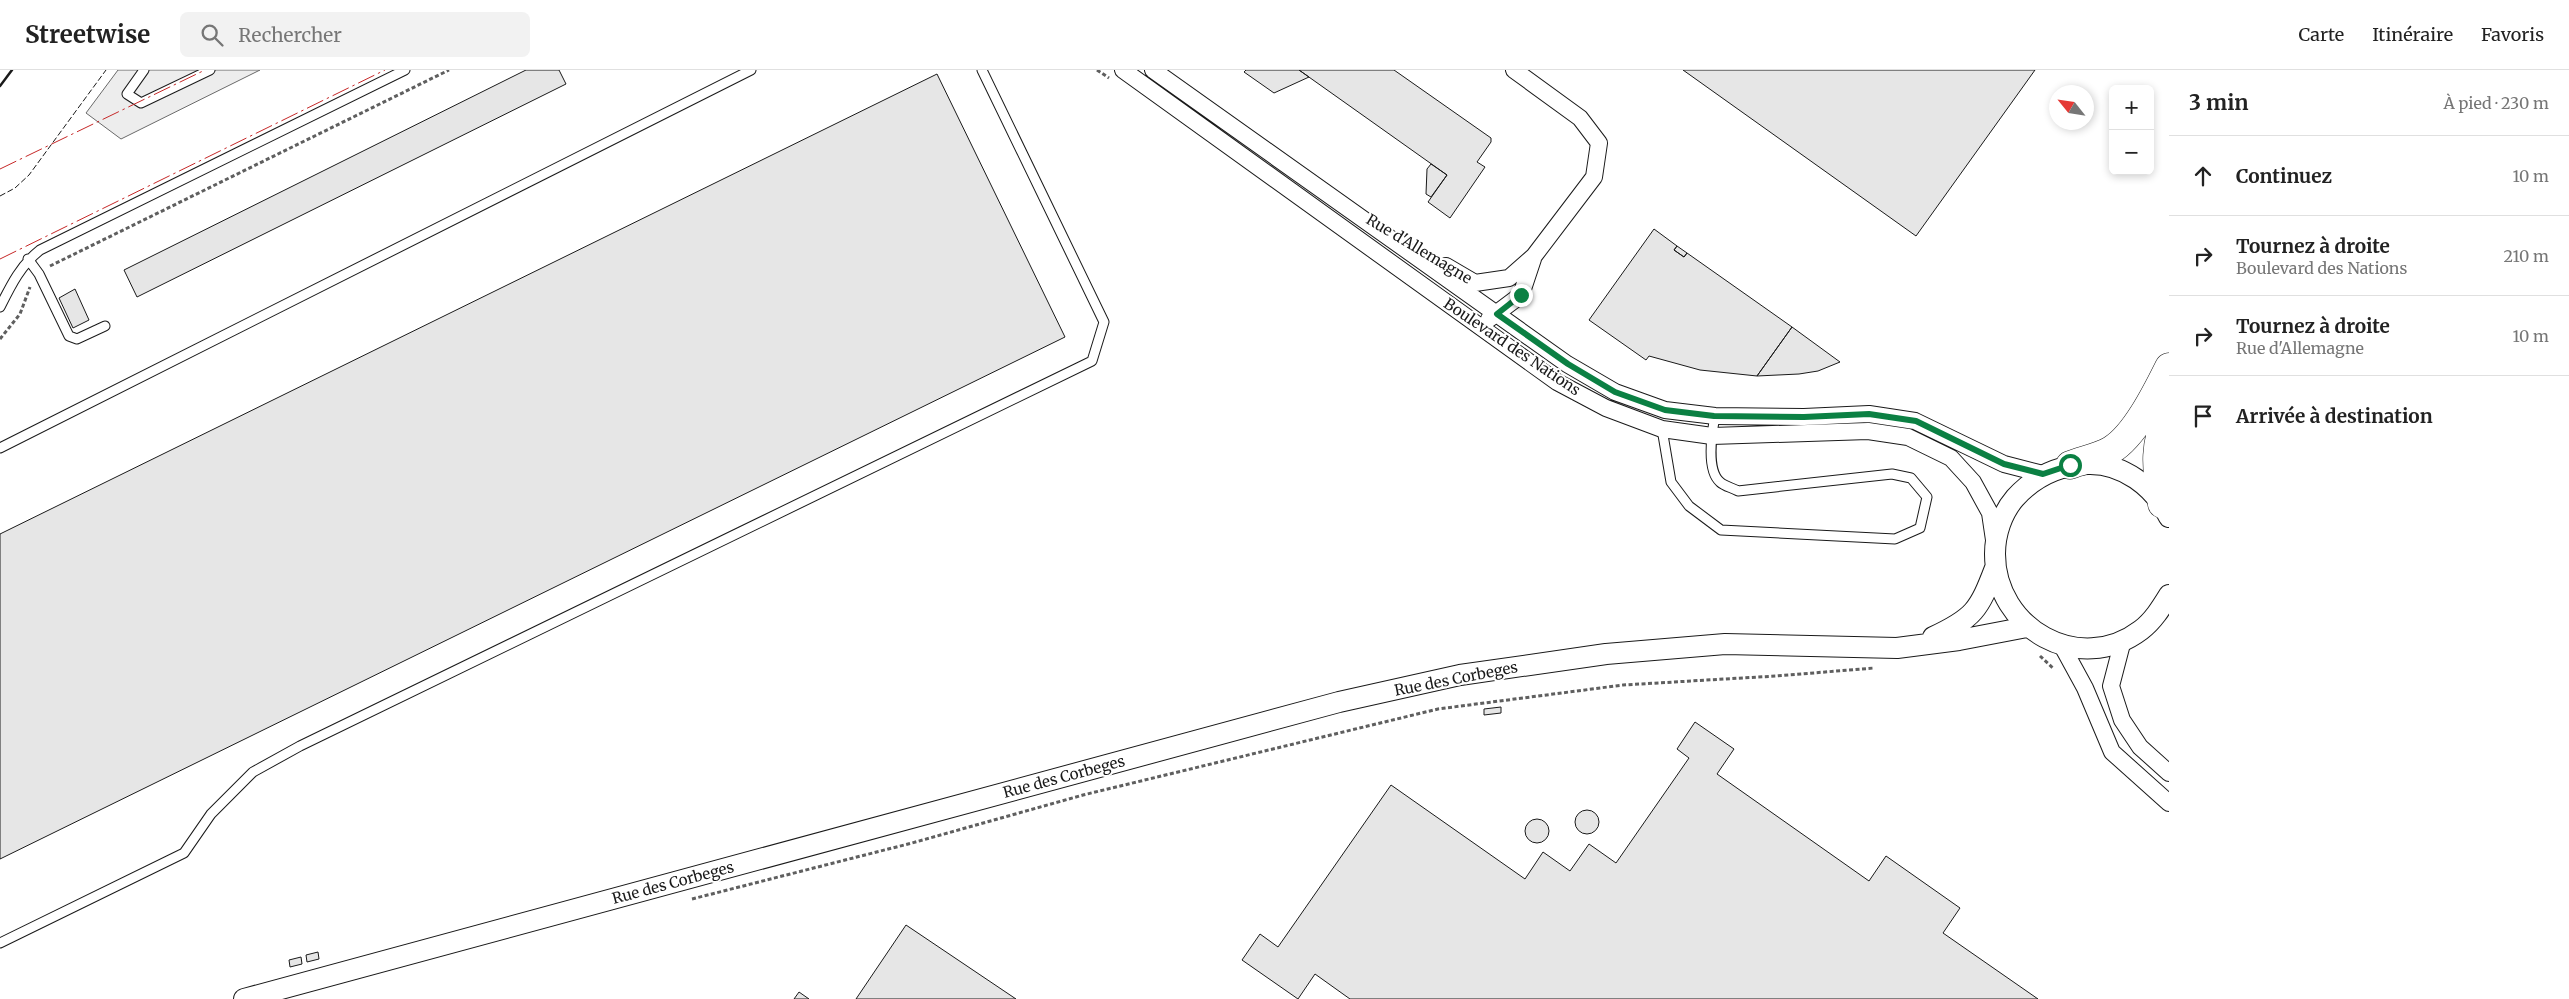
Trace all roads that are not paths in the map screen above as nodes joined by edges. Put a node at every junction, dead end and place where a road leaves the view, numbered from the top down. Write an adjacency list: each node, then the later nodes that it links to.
1 (144, 70): 2 (lane)
2 (210, 70)
3 (405, 70): 12 (lane)
4 (751, 70): 21 (lane)
5 (982, 70): 35 (lane)
6 (1123, 70): 10 (street, Boulevard des Nations)
7 (1153, 70): 9 (street, Boulevard des Nations)
8 (1514, 70): 11 (street, Rue d'Allemagne)
9 (1331, 196): 11 (street, Rue d'Allemagne); 14 (street, Boulevard des Nations)
10 (1350, 233): 14 (street, Rue d'Allemagne); 19 (street, Boulevard des Nations)
11 (1534, 256): 14 (street, Rue d'Allemagne)
12 (28, 259): 13 (lane); 15 (lane)
13 (0, 307)
14 (1497, 314): 18 (street, Boulevard des Nations)
15 (105, 326)
16 (2169, 367): 22 (highway)
17 (2169, 407): 24 (highway)
18 (1714, 416): 20 (lane); 23 (street, Boulevard des Nations)
19 (1662, 428): 20 (street, Boulevard des Nations); 20 (lane)
20 (1712, 436): 25 (street, Boulevard des Nations)
21 (0, 448)
22 (2070, 465): 23 (street); 24 (street)
23 (2043, 474): 25 (street)
24 (2166, 511)
25 (1995, 544): 26 (street)
26 (1995, 568): 29 (street); 32 (street, Rue des Corbeges)
27 (2169, 595): 28 (street)
28 (2162, 617): 30 (street)
29 (2027, 627): 31 (street); 32 (street, Rue des Corbeges)
30 (2123, 640): 31 (street); 33 (street)
31 (2061, 644): 34 (street)
32 (1897, 648): 36 (street, Rue des Corbeges)
33 (2169, 772)
34 (2169, 803)
35 (0, 943)
36 (244, 999)

